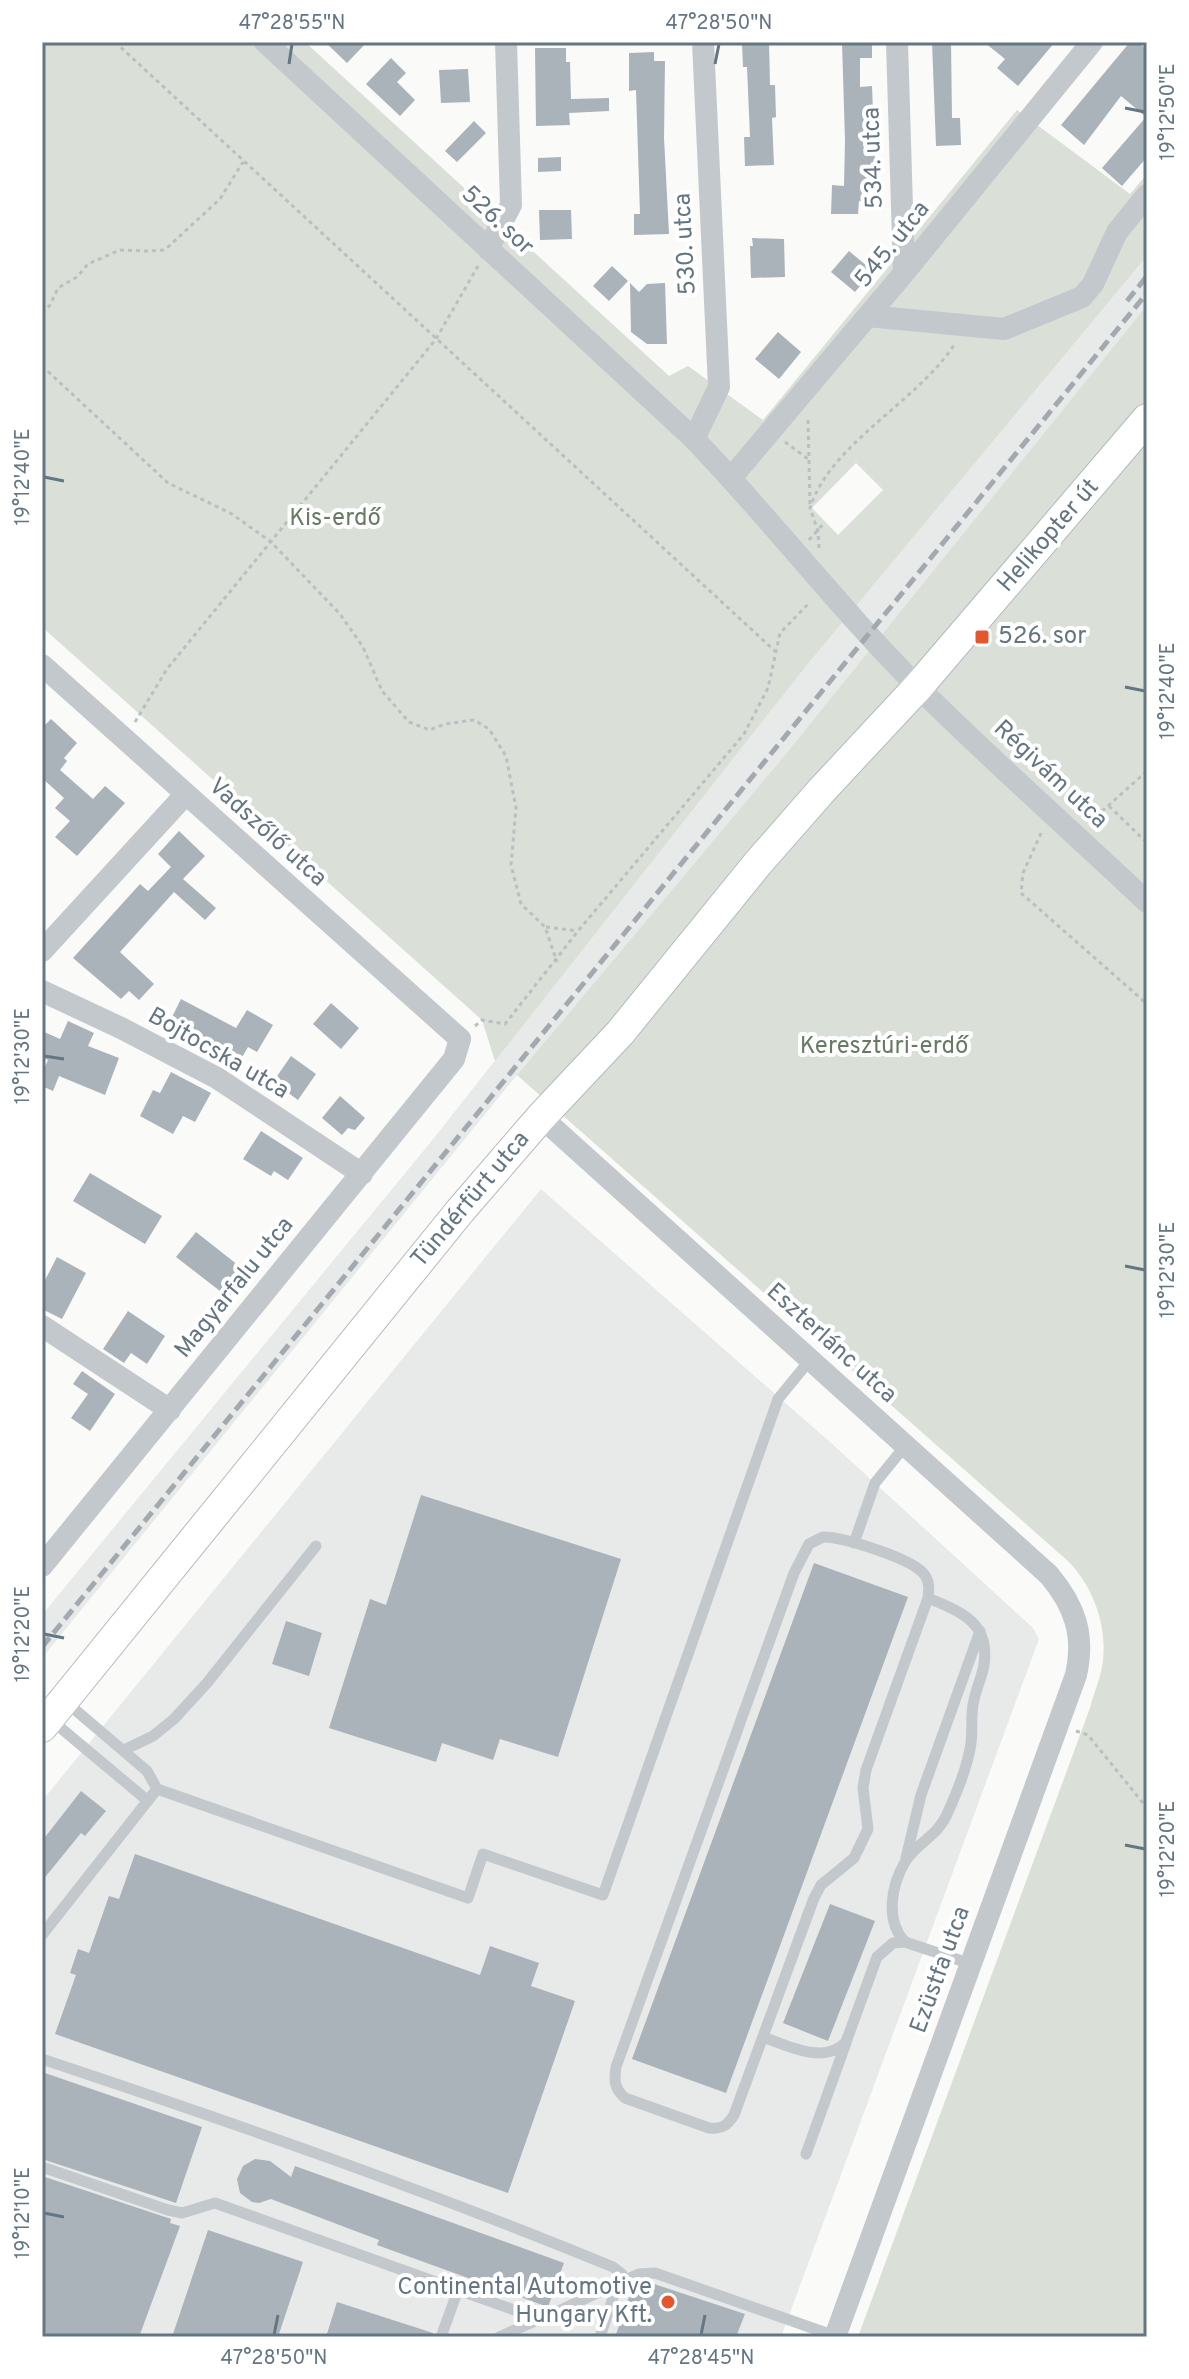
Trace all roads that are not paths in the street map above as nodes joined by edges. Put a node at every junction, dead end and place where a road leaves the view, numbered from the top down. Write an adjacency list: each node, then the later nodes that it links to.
1 (265, 42): 7 (street, 526. sor)
2 (506, 42): 7 (street)
3 (703, 42): 11 (street, 530. utca)
4 (897, 42): 8 (street, 534. utca)
5 (1092, 42): 8 (street, 545. utca)
6 (1147, 195): 9 (street)
7 (488, 249): 11 (street, 526. sor)
8 (904, 273): 9 (street, 545. utca)
9 (868, 316): 12 (street, 545. utca)
10 (1147, 419): 14 (street, Helikopter út)
11 (694, 439): 12 (street, 526. sor)
12 (731, 478): 14 (street, 526. sor)
13 (42, 665): 15 (street, Vadszőlő utca)
14 (918, 687): 16 (street, Régivám utca); 20 (street, Tündérfürt utca)
15 (185, 795): 17 (street); 19 (street, Vadszőlő utca)
16 (1147, 902)
17 (42, 951)
18 (42, 991): 21 (street, Bojtocska utca)
19 (460, 1039): 21 (street, Magyarfalu utca)
20 (541, 1117): 23 (street, Eszterlánc utca); 32 (street, Tündérfürt utca)
21 (362, 1174): 24 (street, Magyarfalu utca)
22 (42, 1326): 24 (street)
23 (810, 1360): 25 (street, Eszterlánc utca); 34 (lane)
24 (170, 1410): 28 (street, Magyarfalu utca)
25 (905, 1446): 26 (lane); 30 (street, Eszterlánc utca)
26 (854, 1543): 29 (lane); 40 (lane)
27 (316, 1546): 33 (lane)
28 (42, 1566)
29 (928, 1598): 31 (lane); 40 (lane)
30 (1076, 1619): 39 (street, Ezüstfa utca)
31 (980, 1630): 36 (lane); 36 (lane)
32 (52, 1715): 33 (lane); 35 (lane)
33 (124, 1750): 34 (lane)
34 (157, 1789): 35 (lane)
35 (148, 1801): 37 (lane)
36 (905, 1863): 38 (lane)
37 (42, 1935)
38 (905, 1942): 39 (lane); 41 (lane)
39 (971, 1964): 51 (street, Ezüstfa utca)
40 (763, 2037): 41 (lane)
41 (846, 2042): 43 (lane)
42 (42, 2059): 45 (lane)
43 (806, 2154)
44 (42, 2167): 46 (lane)
45 (618, 2283): 47 (lane); 50 (lane); 51 (lane)
46 (458, 2290): 47 (lane); 48 (lane)
47 (546, 2317): 49 (lane)
48 (441, 2337)
49 (499, 2337)
50 (600, 2337)
51 (835, 2337)

